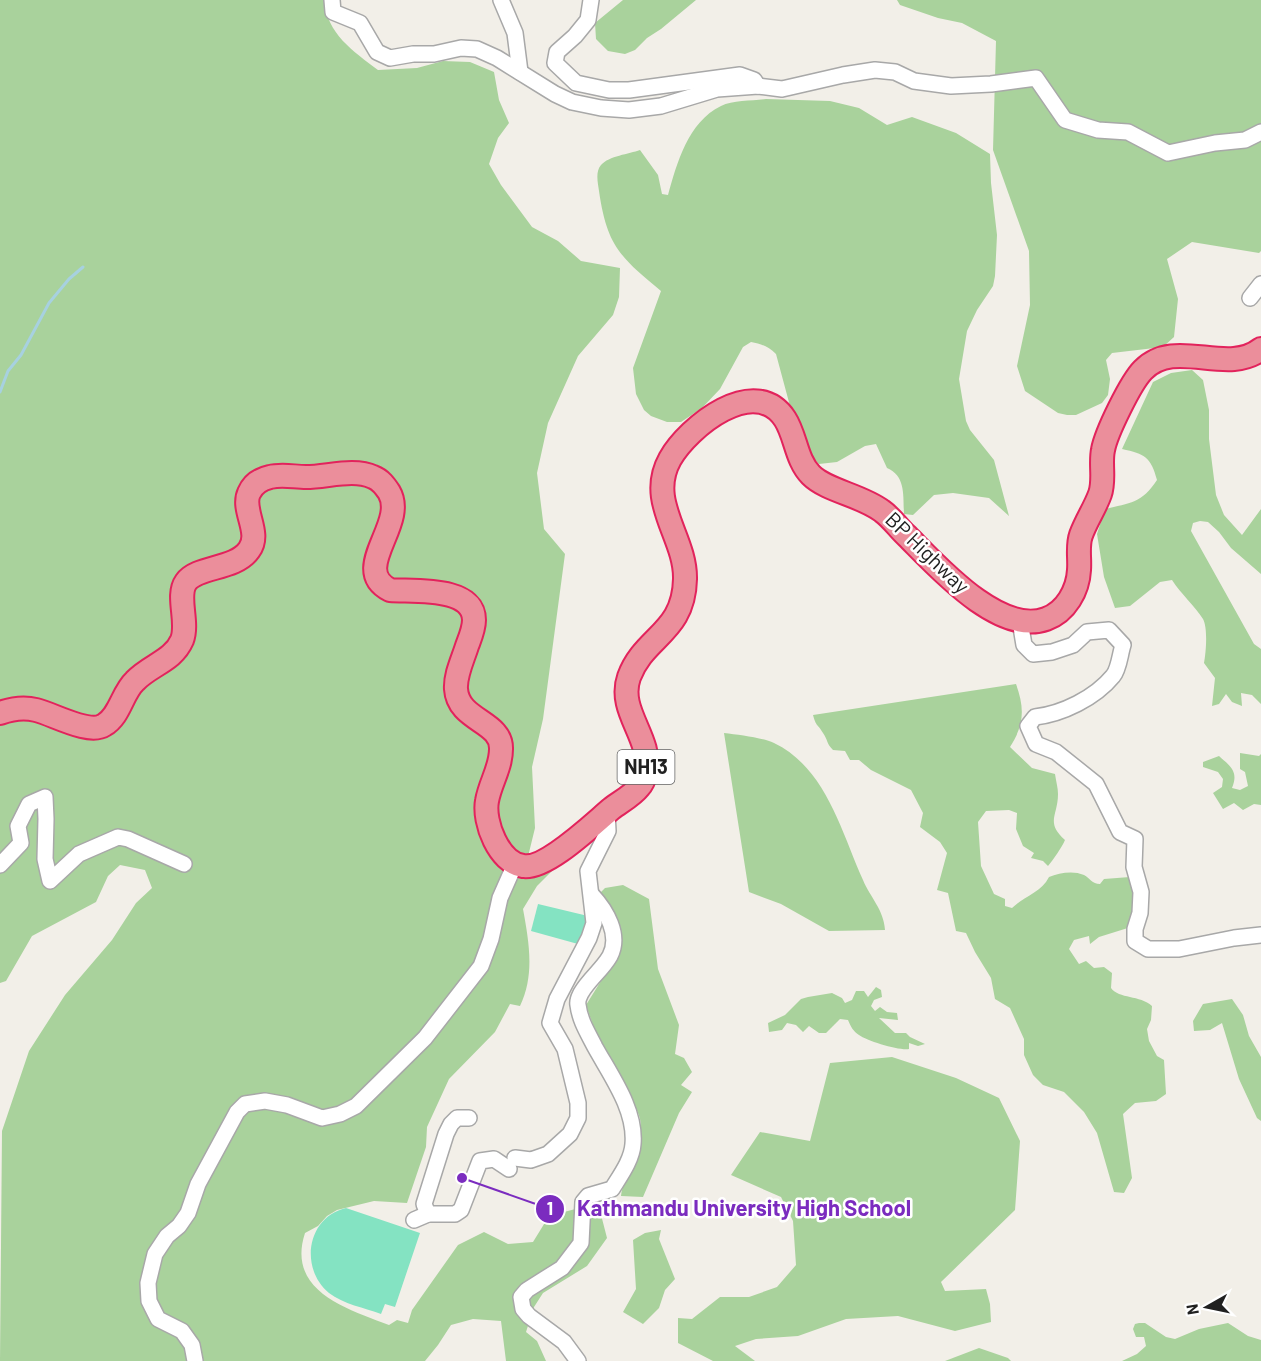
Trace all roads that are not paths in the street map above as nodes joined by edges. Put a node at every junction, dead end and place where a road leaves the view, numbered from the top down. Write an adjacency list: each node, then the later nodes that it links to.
1 (332, 0): 4 (street)
2 (501, 0): 4 (street)
3 (591, 0): 5 (street)
4 (520, 72): 5 (street)
5 (758, 86): 6 (street)
6 (1261, 132)
7 (1261, 284): 8 (street)
8 (1250, 298)
9 (1261, 349): 10 (highway)
10 (1020, 621): 12 (highway, BP Highway / NH13); 17 (street)
11 (0, 713): 14 (highway)
12 (607, 813): 14 (highway, BP Highway / NH13); 16 (street)
13 (184, 864): 15 (street)
14 (515, 864): 19 (street)
15 (0, 865)
16 (591, 895): 18 (street); 20 (street)
17 (1261, 935)
18 (469, 1118)
19 (195, 1361)
20 (578, 1361)

